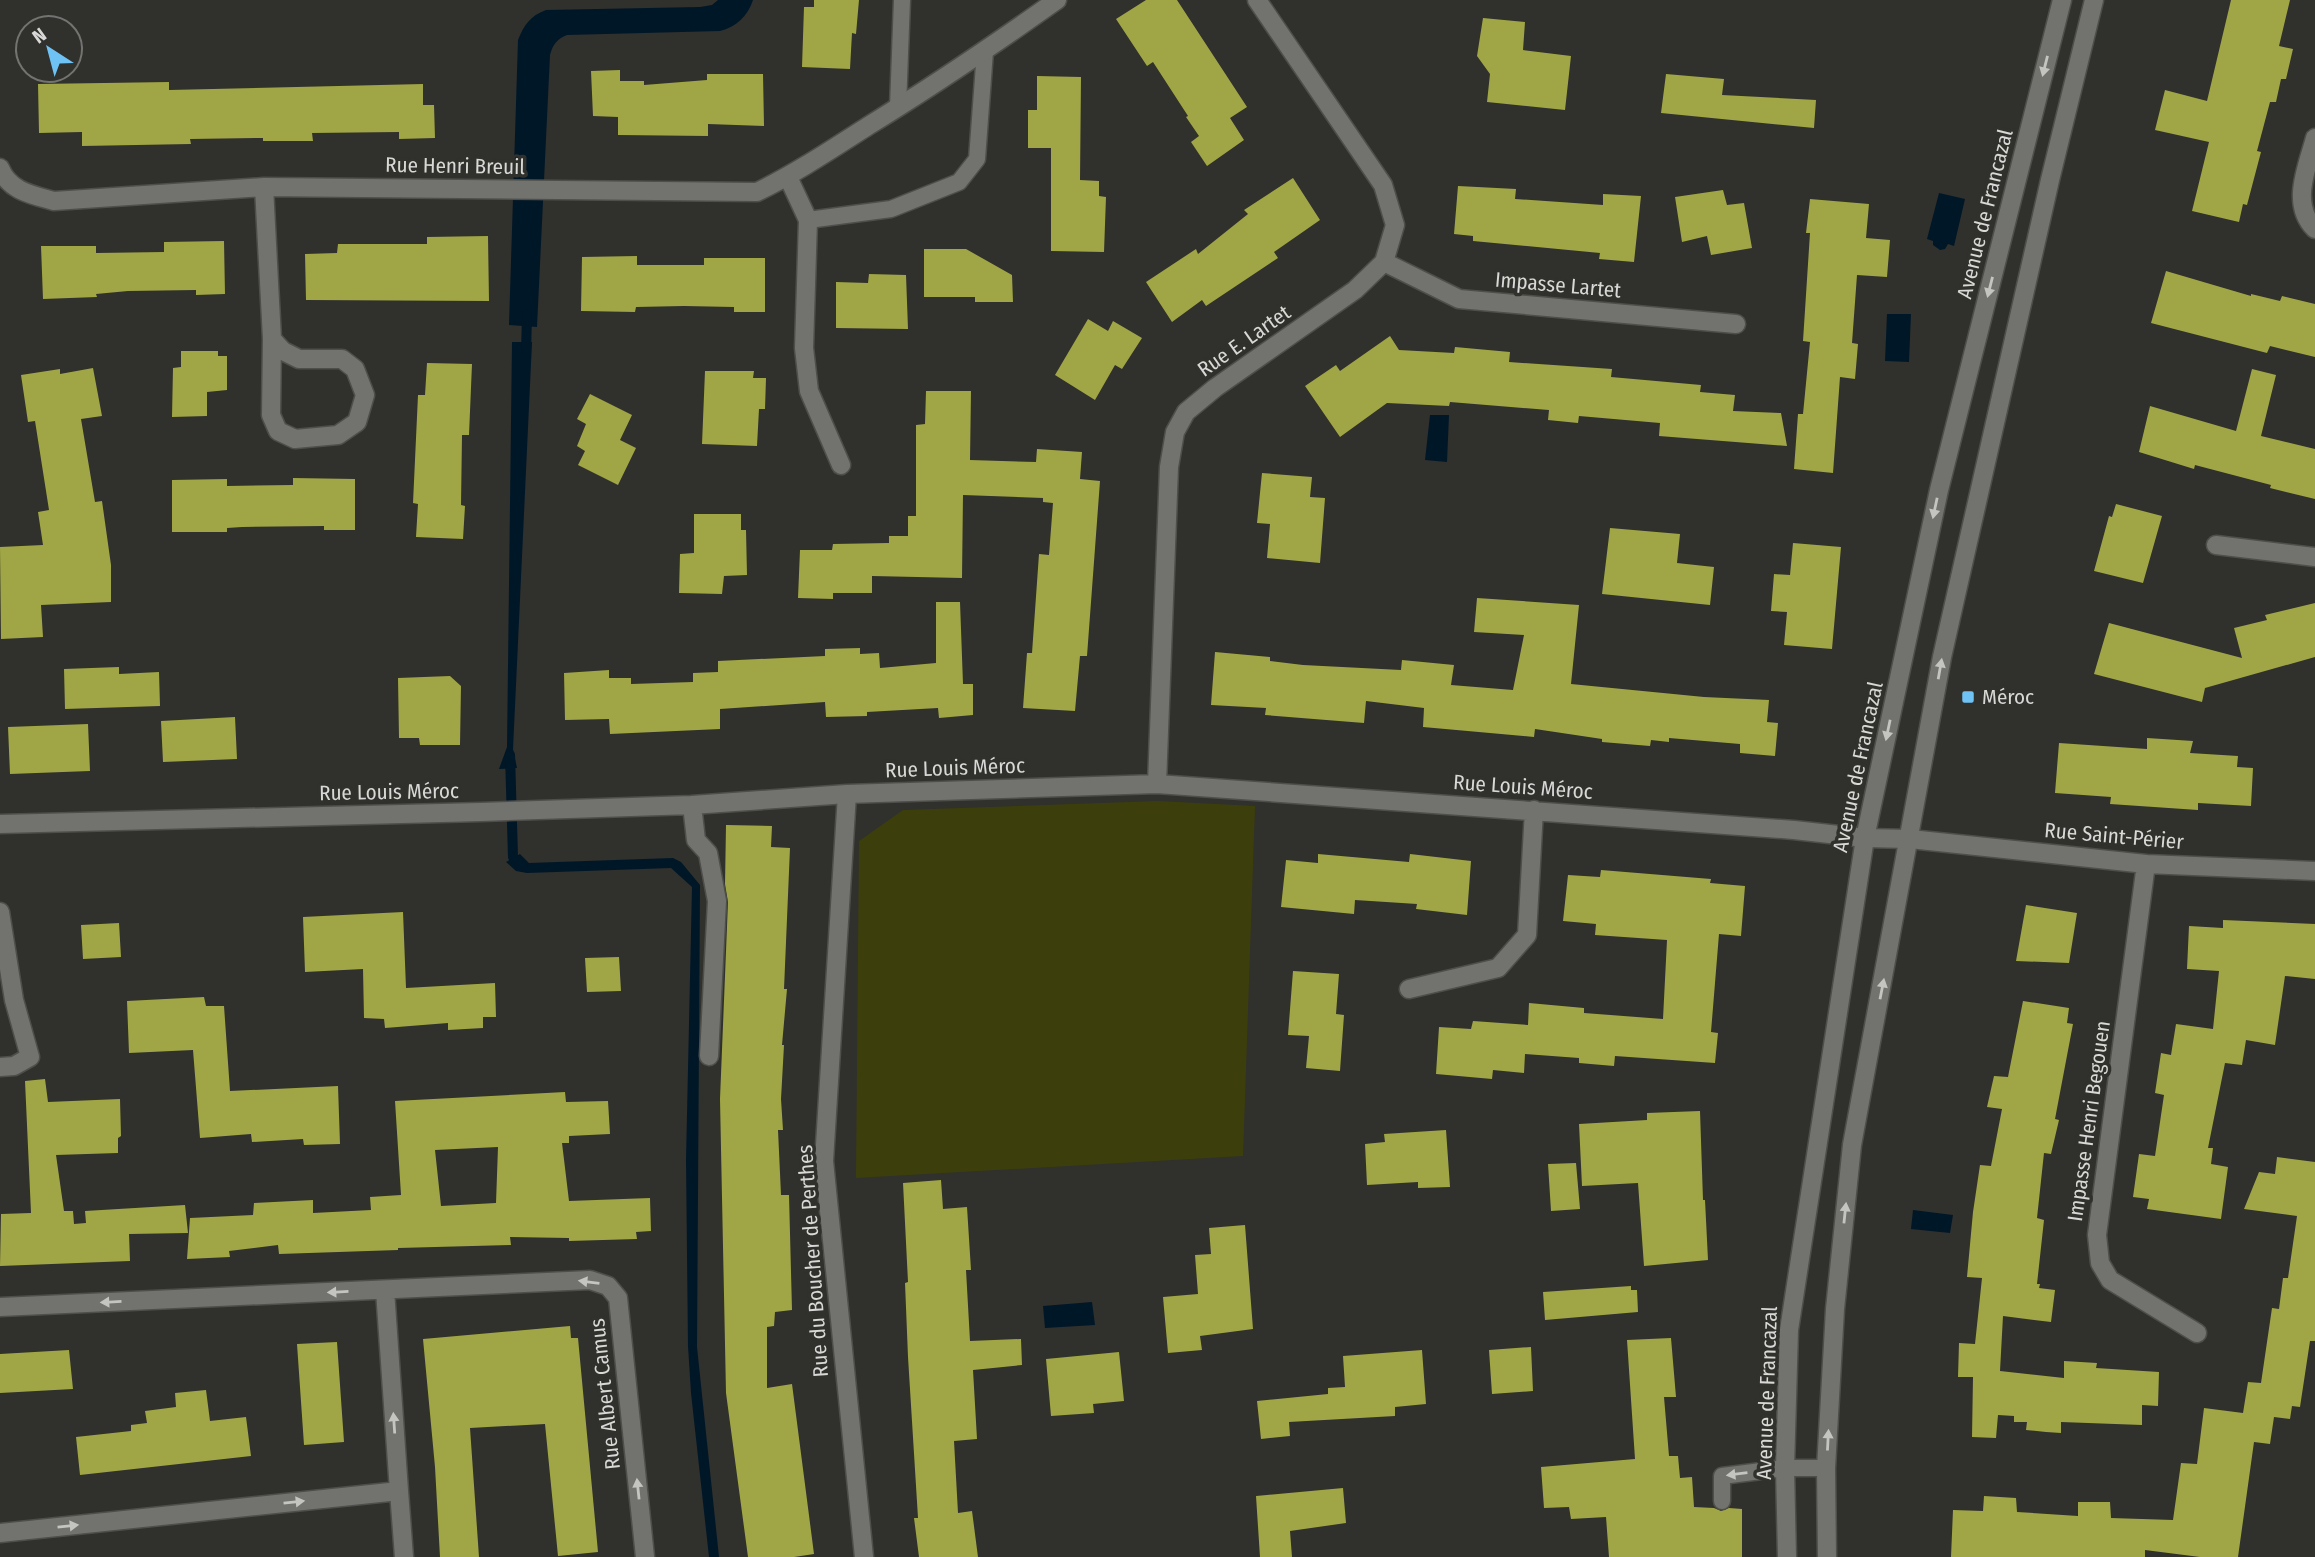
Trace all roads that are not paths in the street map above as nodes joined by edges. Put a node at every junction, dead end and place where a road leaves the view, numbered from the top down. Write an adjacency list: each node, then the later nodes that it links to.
1 (902, 0): 7 (lane)
2 (1057, 0): 6 (street, Rue Henri Breuil)
3 (1257, 0): 14 (street, Rue E. Lartet)
4 (2062, 0): 25 (street, Avenue de Francazal, one-way to 25)
5 (2094, 0): 26 (street, one-way to 5)
6 (985, 51): 7 (street, Rue Henri Breuil); 12 (lane)
7 (898, 107): 10 (street, Rue Henri Breuil)
8 (2315, 138): 13 (street)
9 (0, 168): 11 (street, Rue Henri Breuil)
10 (788, 177): 11 (street, Rue Henri Breuil); 12 (street)
11 (264, 187): 16 (street)
12 (808, 220): 17 (street)
13 (2315, 229)
14 (1384, 262): 15 (street, Impasse Lartet); 20 (street, Rue E. Lartet)
15 (1736, 324)
16 (272, 339): 16 (street)
17 (841, 466)
18 (2216, 545): 19 (street)
19 (2315, 557)
20 (1157, 784): 21 (street, Rue Louis Méroc); 23 (street, Rue Louis Méroc)
21 (848, 794): 22 (street, Rue Louis Méroc); 43 (street, Rue du Boucher de Perthes)
22 (692, 805): 24 (street, Rue Louis Méroc); 31 (street)
23 (1534, 810): 25 (street, Rue Louis Méroc); 30 (street)
24 (0, 824)
25 (1865, 838): 26 (street, Rue Louis Méroc); 36 (street, Avenue de Francazal)
26 (1910, 839): 27 (street, Rue Saint-Périer); 37 (street, one-way to 26)
27 (2146, 864): 28 (street, Rue Saint-Périer); 35 (street, Impasse Henri Begouen)
28 (2315, 871)
29 (0, 912): 32 (street)
30 (1409, 989)
31 (709, 1056)
32 (0, 1067)
33 (385, 1290): 34 (street, Rue Albert Camus, one-way to 34); 38 (street, one-way to 33); 42 (street, Rue Albert Camus, one-way to 33)
34 (0, 1307)
35 (2197, 1333)
36 (1785, 1468): 37 (lane); 39 (lane, one-way to 39); 44 (street, Avenue de Francazal)
37 (1826, 1468): 45 (street)
38 (399, 1491): 40 (street, one-way to 38); 41 (street)
39 (1722, 1502)
40 (0, 1533)
41 (404, 1557)
42 (645, 1557)
43 (864, 1557)
44 (1787, 1557)
45 (1827, 1557)

